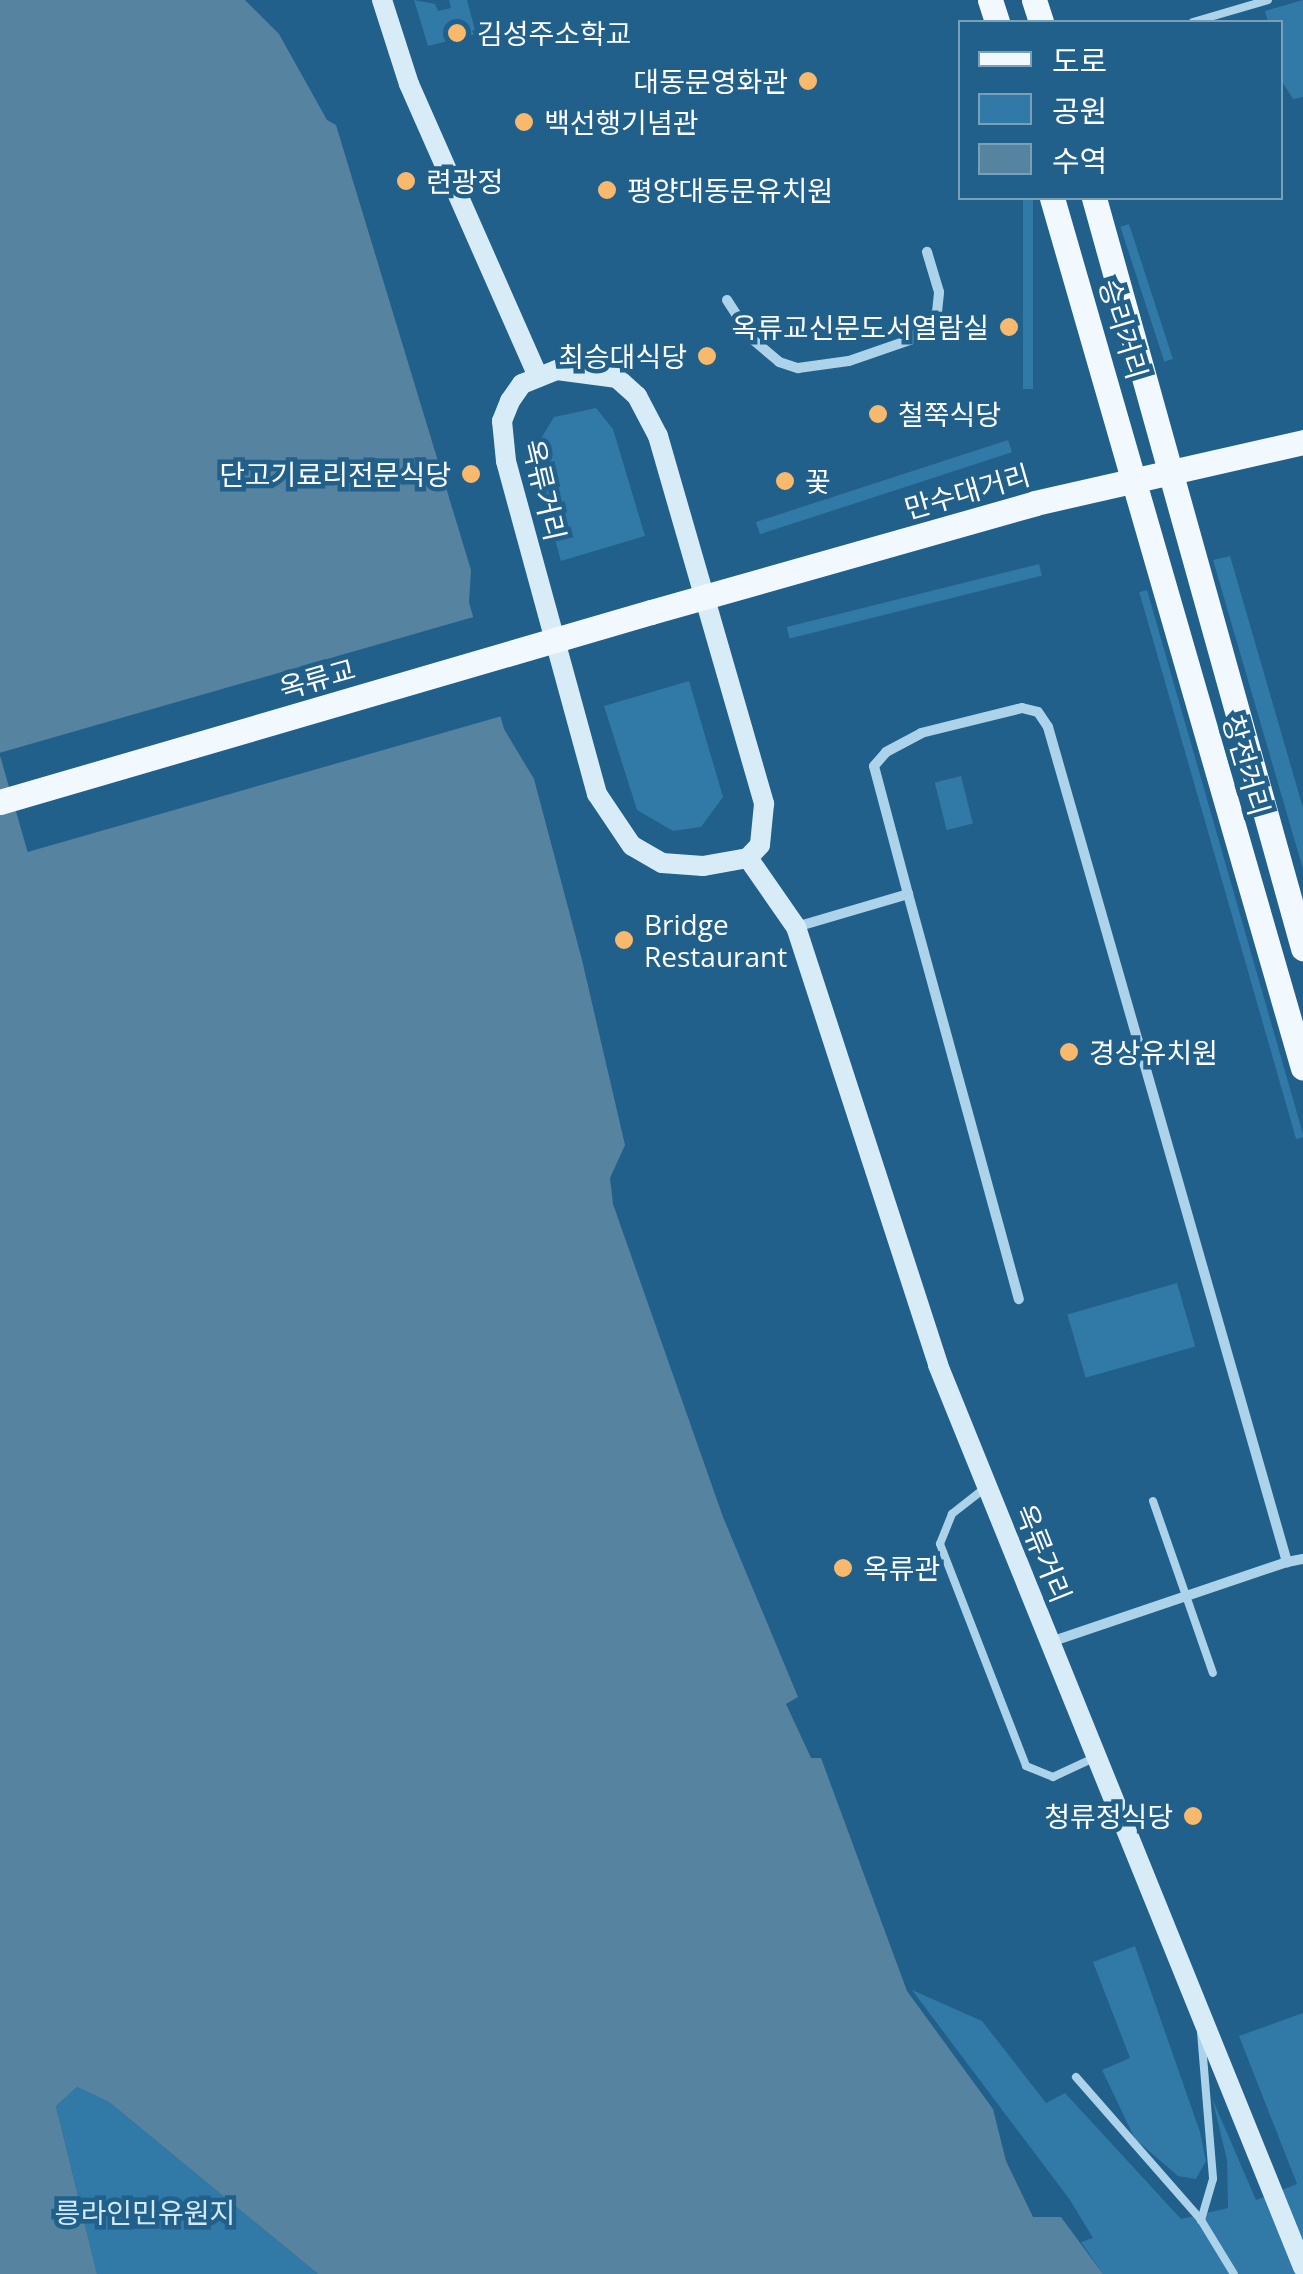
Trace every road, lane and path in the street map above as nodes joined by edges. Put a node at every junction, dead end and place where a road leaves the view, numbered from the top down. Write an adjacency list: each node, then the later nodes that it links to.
1 (382, 0): 9 (street)
2 (1268, 0): 3 (lane)
3 (1255, 2): 4 (lane)
4 (1199, 20)
5 (1053, 200): 12 (main road, 승리거리)
6 (1095, 200): 11 (main road, 승리거리)
7 (928, 252): 8 (street)
8 (727, 300)
9 (538, 377): 13 (street); 16 (street, 옥류거리)
10 (1303, 442): 11 (main road, 만수대거리)
11 (1174, 469): 12 (main road, 만수대거리); 19 (main road, 창전거리)
12 (1135, 478): 13 (main road, 만수대거리); 20 (main road, 창전거리)
13 (705, 597): 14 (main road, 만수대거리); 16 (street)
14 (651, 612): 15 (main road, 옥류교, bridge)
15 (0, 802)
16 (748, 858): 18 (street, 옥류거리)
17 (908, 894): 18 (street); 21 (street); 25 (street)
18 (796, 927): 22 (street, 옥류거리)
19 (1303, 948)
20 (1303, 1068)
21 (1019, 1299)
22 (986, 1487): 27 (street, 옥류거리); 29 (lane)
23 (1153, 1502): 26 (lane)
24 (1303, 1559): 25 (street)
25 (1287, 1562): 26 (street)
26 (1186, 1596): 27 (street); 28 (lane)
27 (1051, 1642): 29 (street, 옥류거리)
28 (1213, 1674)
29 (1096, 1757): 30 (street, 옥류거리)
30 (1200, 2013): 32 (lane); 33 (street, 옥류거리)
31 (1076, 2077): 32 (lane)
32 (1201, 2220): 34 (lane)
33 (1303, 2266)
34 (1234, 2274)

